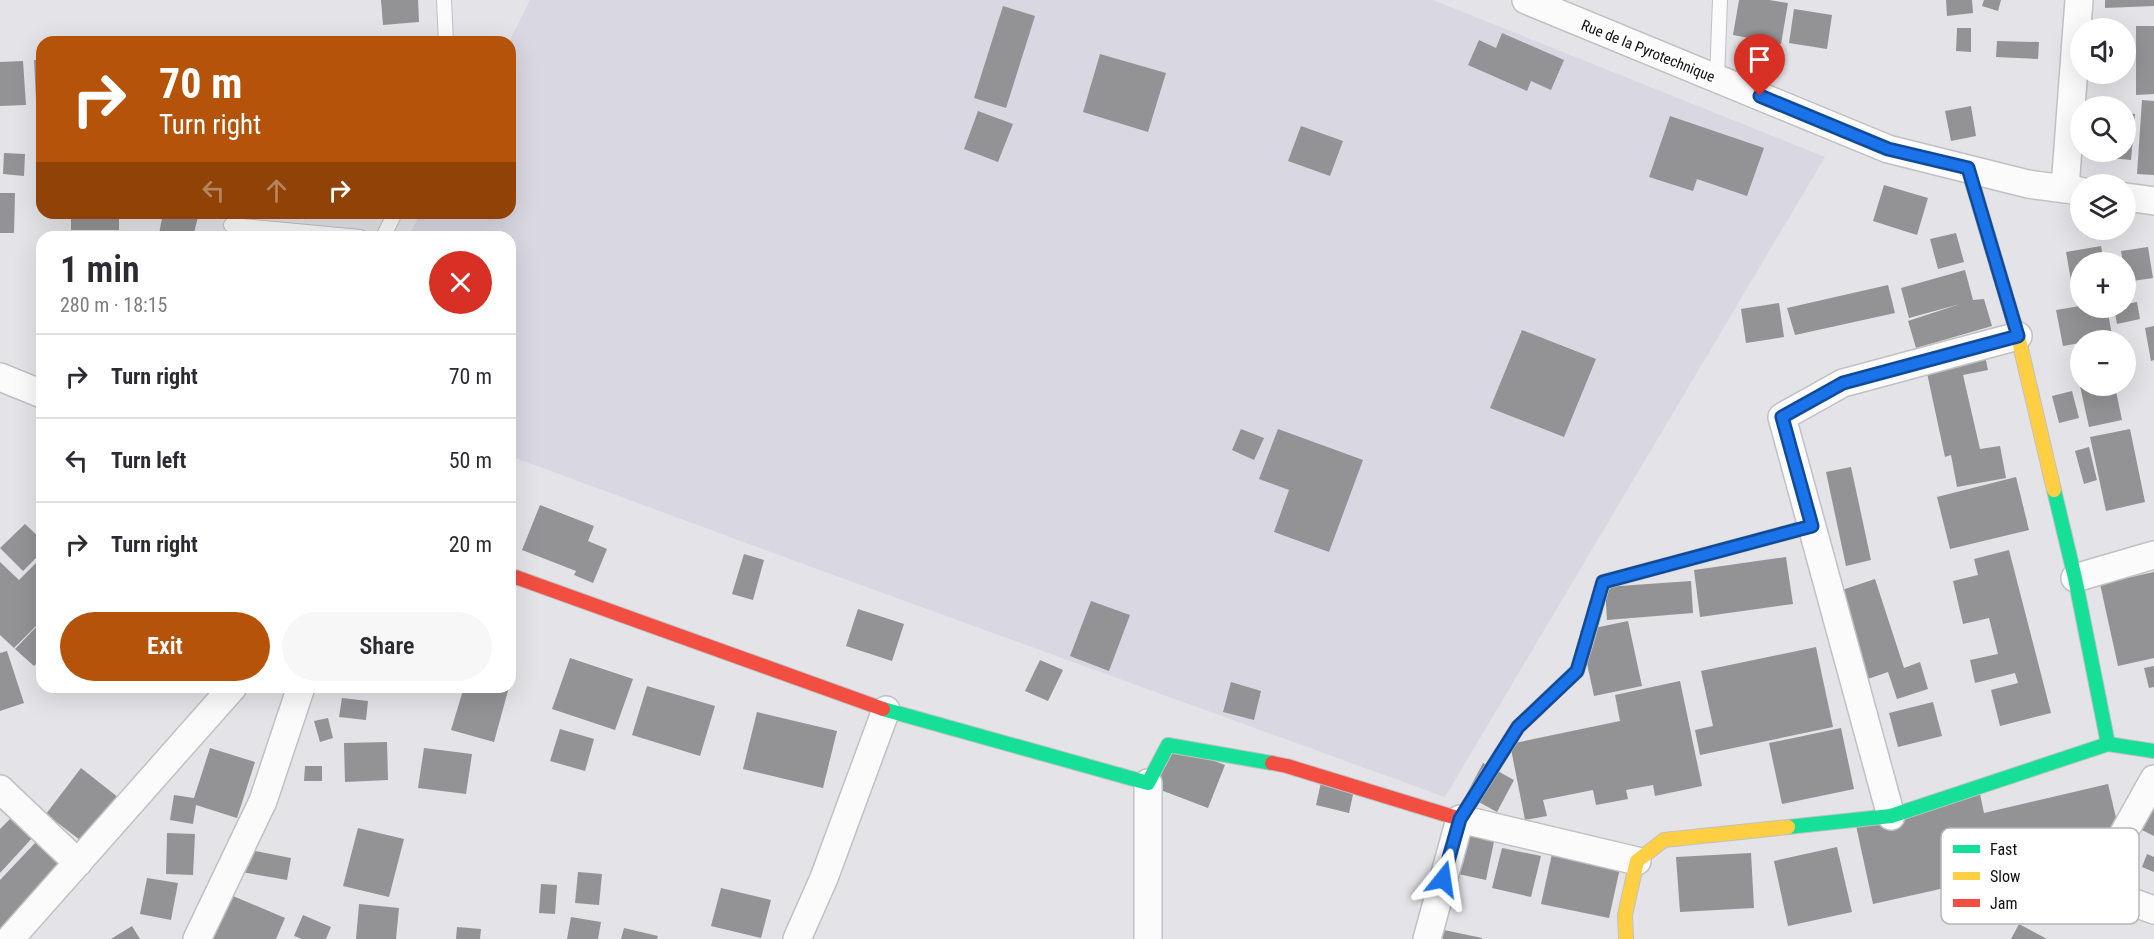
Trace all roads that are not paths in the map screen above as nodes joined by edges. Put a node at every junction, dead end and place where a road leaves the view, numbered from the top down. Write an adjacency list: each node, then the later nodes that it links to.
1 (444, 0): 5 (lane)
2 (1526, 0): 6 (street, Rue de la Pyrotechnique)
3 (1720, 0): 6 (lane)
4 (2079, 0): 8 (street)
5 (446, 36)
6 (1717, 79): 7 (street, Rue de la Pyrotechnique)
7 (1968, 168): 9 (street, Rue de la Pyrotechnique); 14 (street)
8 (2074, 174)
9 (2070, 190)
10 (2136, 198): 11 (street)
11 (2154, 201)
12 (231, 225): 13 (lane)
13 (296, 231)
14 (2018, 336): 17 (street); 20 (street)
15 (0, 377): 16 (street)
16 (36, 392)
17 (1812, 526): 29 (street); 30 (street)
18 (2154, 555): 20 (street)
19 (516, 577): 23 (street)
20 (2075, 578): 24 (street)
21 (228, 693): 33 (street)
22 (299, 693): 37 (street)
23 (886, 710): 27 (street); 38 (street)
24 (2108, 744): 25 (street); 29 (street)
25 (2154, 751)
26 (2154, 779): 31 (street)
27 (1148, 783): 30 (street); 39 (street)
28 (0, 789): 33 (street)
29 (1891, 816): 32 (street)
30 (1460, 819): 32 (street); 40 (street)
31 (2127, 828)
32 (1636, 861): 41 (street)
33 (78, 863): 36 (street)
34 (2139, 905): 35 (street)
35 (2154, 910)
36 (10, 939)
37 (197, 939)
38 (797, 939)
39 (1148, 939)
40 (1427, 939)
41 (1626, 939)

